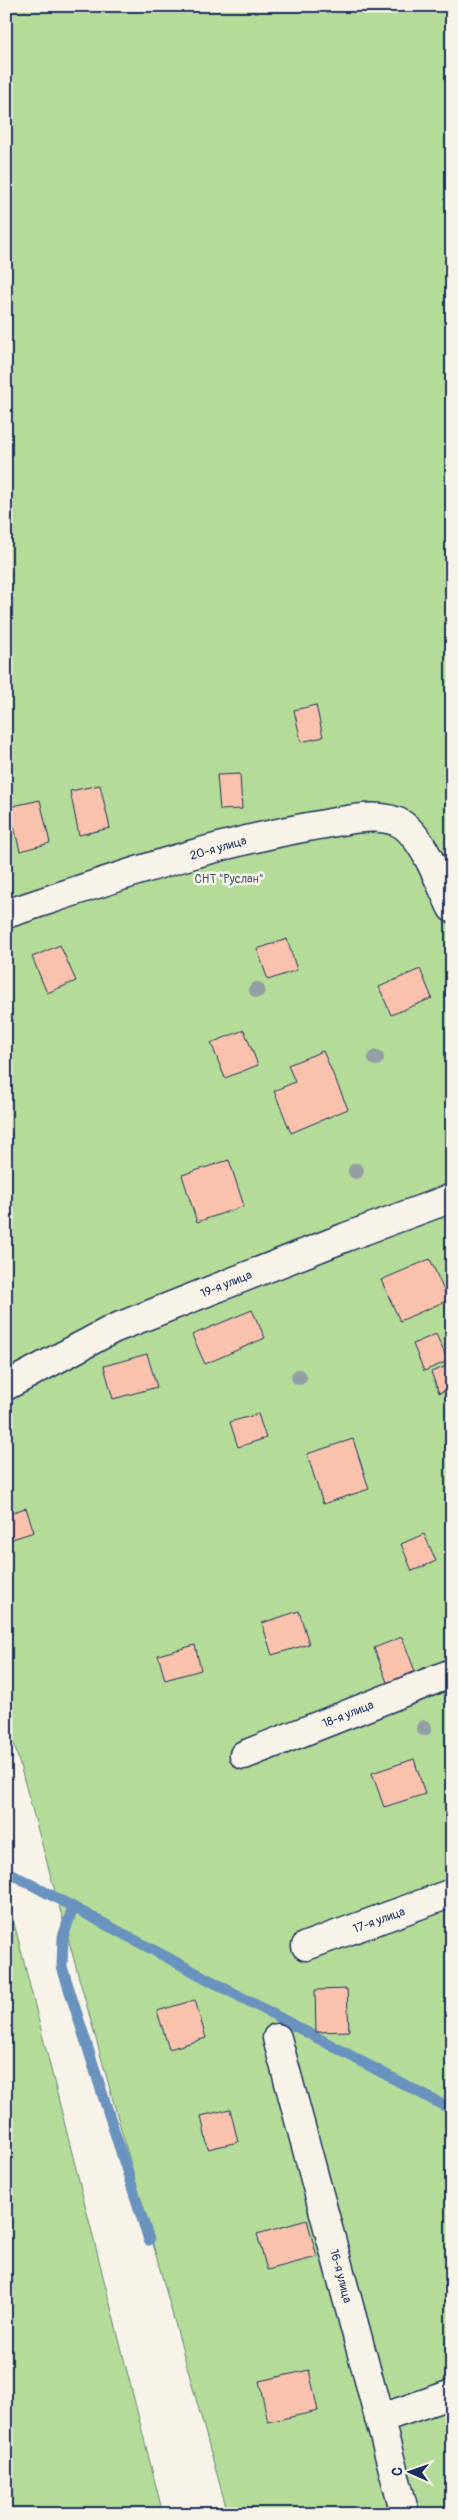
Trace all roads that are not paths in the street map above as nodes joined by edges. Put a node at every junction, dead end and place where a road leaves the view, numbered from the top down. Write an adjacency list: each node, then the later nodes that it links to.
1 (452, 908): 2 (street, 20-я улица)
2 (6, 914)
3 (452, 1198): 4 (street, 19-я улица)
4 (6, 1386)
5 (452, 1673): 6 (street, 18-я улица)
6 (244, 1755)
7 (452, 1893): 8 (street, 17-я улица)
8 (306, 1946)
9 (277, 2038): 11 (street, 16-я улица)
10 (452, 2394): 11 (street)
11 (379, 2419): 12 (street, 16-я улица)
12 (404, 2514)

